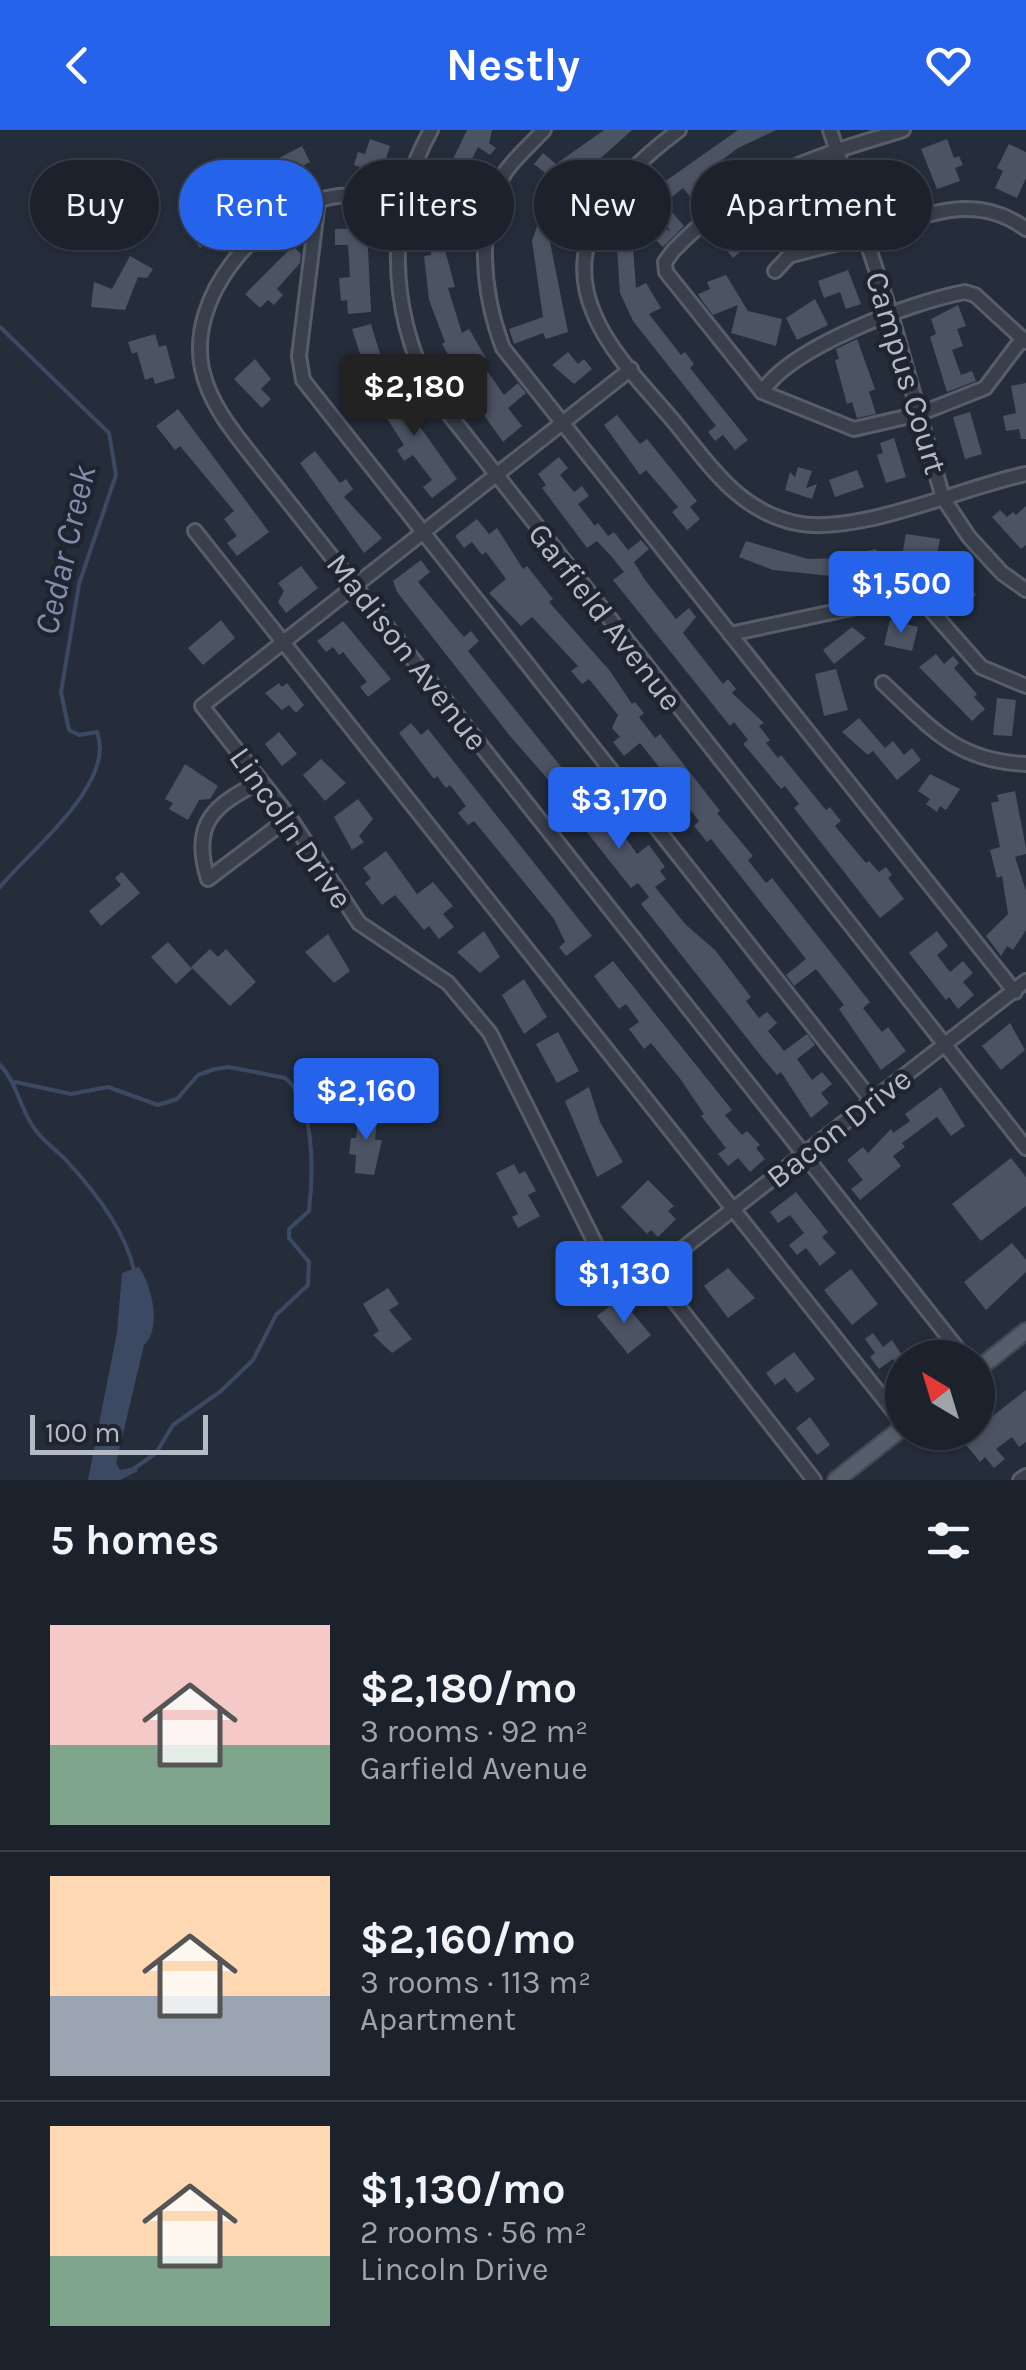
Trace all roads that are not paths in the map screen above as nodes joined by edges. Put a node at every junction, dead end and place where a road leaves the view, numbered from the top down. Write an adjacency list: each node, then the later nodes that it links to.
1 (432, 130): 7 (street, Garfield Avenue)
2 (544, 130): 22 (street)
3 (679, 130): 19 (street)
4 (830, 130): 6 (street, Campus Court)
5 (903, 130): 6 (street)
6 (836, 150): 8 (street, Campus Court); 20 (street)
7 (416, 160)
8 (839, 160)
9 (932, 212): 10 (street)
10 (1026, 229)
11 (248, 250): 29 (street, Madison Avenue)
12 (313, 250): 27 (street)
13 (398, 250): 24 (street, Garfield Avenue)
14 (812, 250): 16 (street)
15 (869, 250): 17 (street, Campus Court)
16 (775, 271)
17 (891, 315): 18 (street); 20 (street); 21 (street, Campus Court)
18 (1024, 340): 21 (street)
19 (631, 369): 22 (street); 25 (street)
20 (762, 392): 21 (street)
21 (919, 414): 25 (street, Campus Court)
22 (562, 423): 24 (street); 30 (street)
23 (1026, 474): 25 (street)
24 (494, 477): 27 (street); 39 (street, Garfield Avenue)
25 (944, 498): 28 (street, Campus Court)
26 (195, 531): 31 (street)
27 (422, 534): 29 (street); 40 (street)
28 (1022, 582)
29 (356, 587): 31 (street); 42 (street, Madison Avenue)
30 (730, 634): 33 (street); 38 (street)
31 (285, 642): 35 (street, Lincoln Drive); 43 (street)
32 (883, 682): 34 (street)
33 (1026, 686)
34 (1026, 764)
35 (261, 780): 36 (street, Lincoln Drive); 36 (street)
36 (290, 817): 44 (street, Lincoln Drive)
37 (1026, 981): 38 (street, Bacon Drive)
38 (1015, 992): 39 (street, Bacon Drive)
39 (945, 1046): 40 (street, Bacon Drive); 41 (street, Garfield Avenue)
40 (873, 1102): 42 (street, Bacon Drive)
41 (1026, 1148)
42 (805, 1154): 43 (street, Bacon Drive); 46 (street, Madison Avenue)
43 (732, 1210): 44 (street, Bacon Drive); 48 (street)
44 (647, 1266): 50 (street)
45 (1026, 1331): 47 (main road)
46 (951, 1340)
47 (995, 1356)
48 (885, 1404)
49 (885, 1439): 51 (main road)
50 (814, 1480)
51 (836, 1480)

